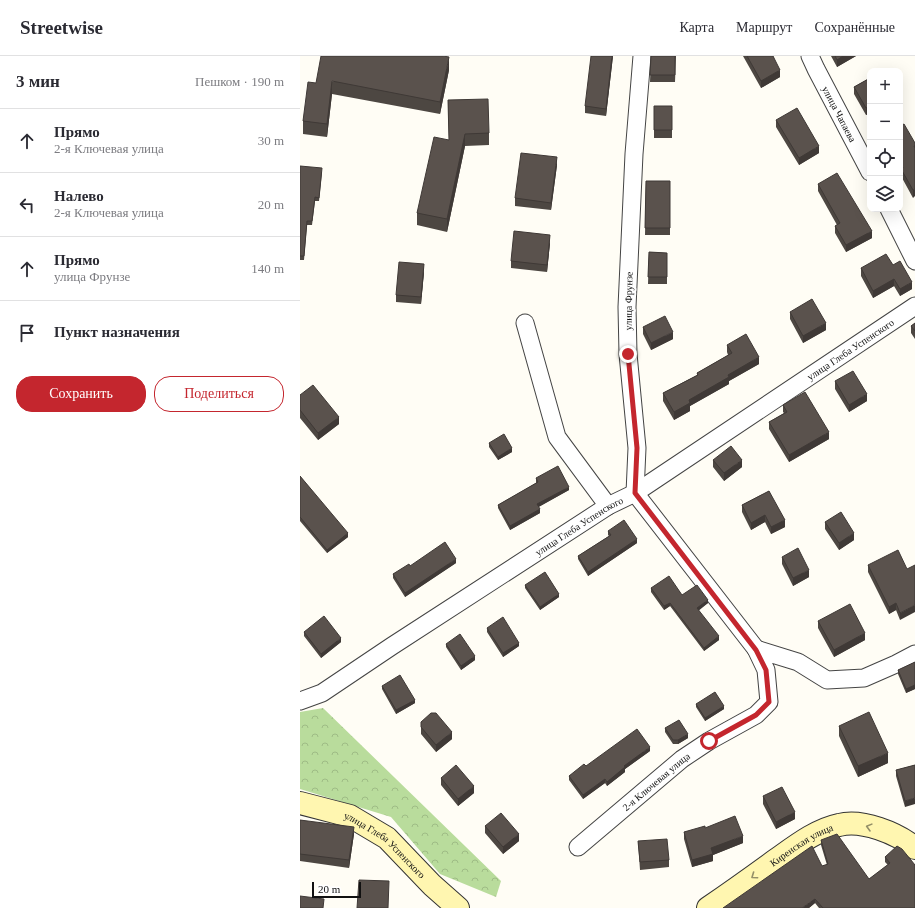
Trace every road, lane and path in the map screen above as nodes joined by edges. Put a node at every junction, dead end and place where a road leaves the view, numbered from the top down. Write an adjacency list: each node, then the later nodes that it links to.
1 (642, 56): 8 (street, улица Фрунзе)
2 (810, 56): 3 (street, улица Чапаева)
3 (867, 166)
4 (890, 212): 5 (street)
5 (915, 261)
6 (915, 306): 8 (street, улица Глеба Успенского)
7 (526, 323): 9 (street)
8 (635, 493): 9 (street, улица Глеба Успенского); 10 (street)
9 (608, 506): 12 (street, улица Глеба Успенского)
10 (756, 650): 11 (street); 15 (street, 2-я Ключевая улица)
11 (915, 654)
12 (300, 700)
13 (300, 803): 16 (street, улица Глеба Успенского)
14 (910, 844): 17 (street, Киренская улица, one-way to 17)
15 (578, 847)
16 (458, 908)
17 (708, 908)

